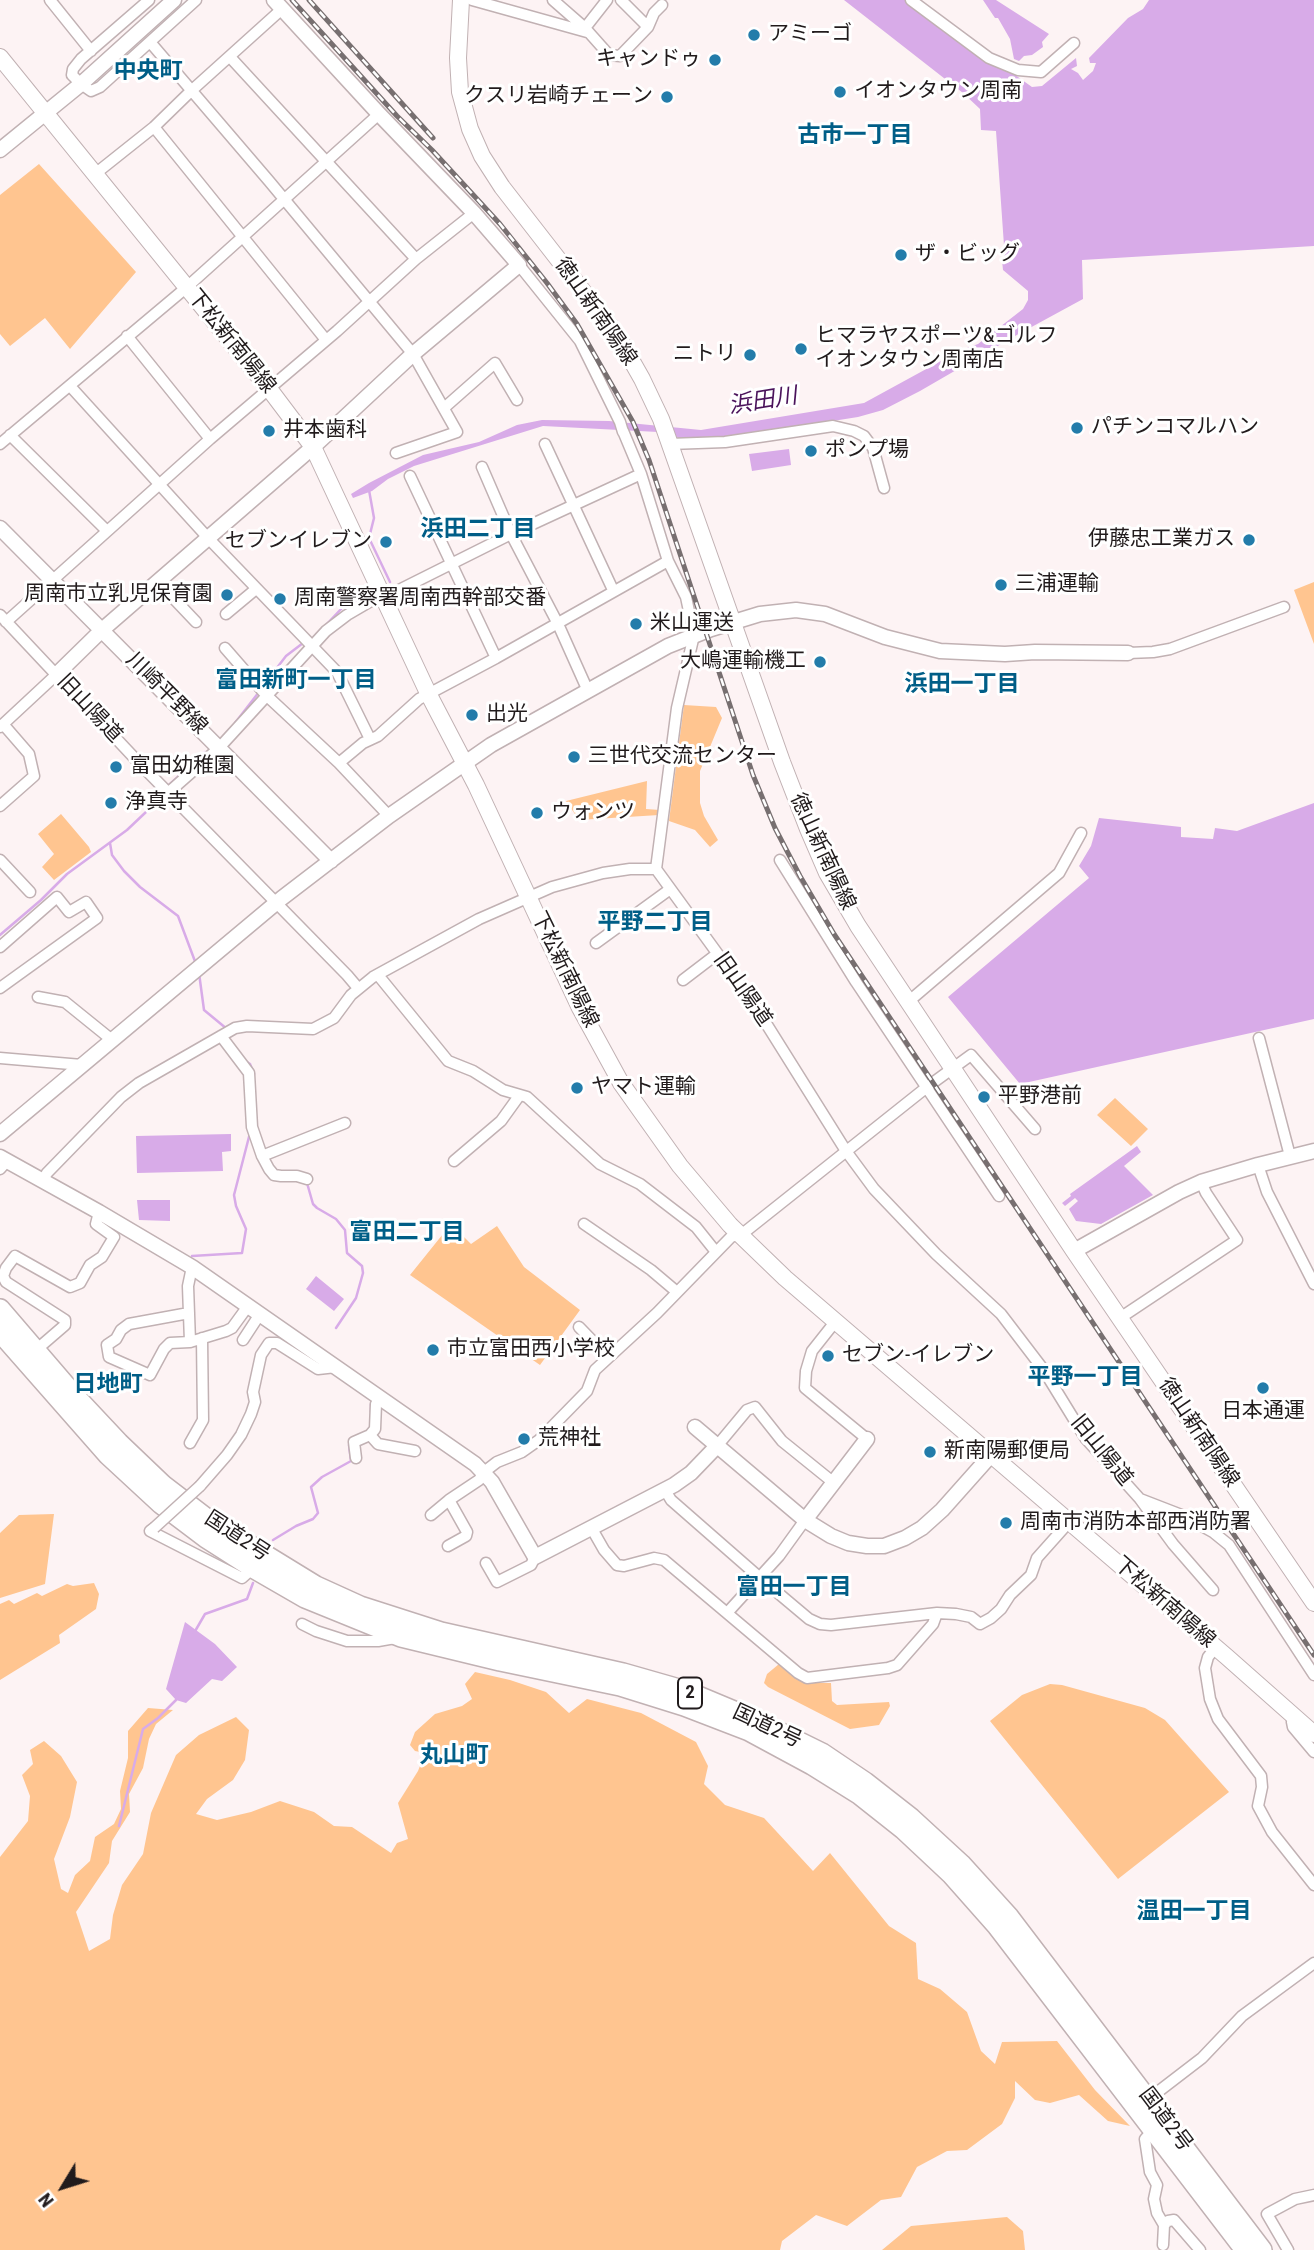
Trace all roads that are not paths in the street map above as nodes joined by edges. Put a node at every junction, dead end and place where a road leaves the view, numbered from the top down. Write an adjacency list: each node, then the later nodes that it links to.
1 (50, 0): 17 (street)
2 (149, 0): 17 (street)
3 (174, 0): 20 (street)
4 (196, 0): 15 (street)
5 (461, 0): 43 (main road, 徳山新南陽線)
6 (472, 0): 14 (street)
7 (607, 0): 14 (street)
8 (621, 0): 13 (street)
9 (911, 0): 16 (street)
10 (560, 2): 14 (street)
11 (278, 4): 19 (street); 23 (street)
12 (662, 5): 13 (street)
13 (648, 27): 14 (street)
14 (587, 31)
15 (149, 42): 20 (street); 21 (street)
16 (1074, 43)
17 (91, 51): 20 (street)
18 (0, 57): 22 (main road, 下松新南陽線)
19 (230, 57): 21 (street); 26 (street)
20 (81, 84): 22 (street)
21 (191, 91): 24 (street); 28 (street)
22 (45, 113): 25 (street); 27 (main road, 下松新南陽線)
23 (379, 114): 26 (street); 29 (street)
24 (155, 127): 27 (street); 30 (street)
25 (0, 150)
26 (327, 162): 28 (street); 31 (street)
27 (95, 174): 33 (main road, 下松新南陽線)
28 (285, 200): 30 (street); 34 (street)
29 (474, 213): 31 (street); 32 (street)
30 (243, 238): 33 (street); 36 (street)
31 (416, 260): 34 (street)
32 (519, 265): 37 (street); 50 (street)
33 (187, 287): 35 (street); 39 (main road, 下松新南陽線)
34 (370, 300): 36 (street); 37 (street)
35 (127, 336): 38 (street); 44 (street)
36 (326, 341): 39 (street)
37 (413, 354): 41 (street); 47 (street)
38 (70, 386): 42 (street); 52 (street)
39 (270, 390): 44 (street); 47 (main road, 下松新南陽線)
40 (517, 400): 41 (street)
41 (443, 408): 48 (street)
42 (10, 435): 45 (street); 56 (street)
43 (667, 436): 53 (street); 70 (main road, 徳山新南陽線)
44 (211, 439): 52 (street)
45 (0, 444)
46 (545, 444): 54 (street)
47 (313, 447): 58 (street); 65 (main road, 下松新南陽線)
48 (397, 453)
49 (482, 467): 57 (street)
50 (641, 474): 54 (street); 59 (street)
51 (410, 476): 60 (street)
52 (159, 485): 56 (street); 58 (street)
53 (884, 488)
54 (574, 504): 57 (street); 64 (street)
55 (0, 528): 61 (street, 川崎平野線)
56 (106, 530): 61 (street)
57 (511, 534): 60 (street); 71 (street)
58 (209, 539): 62 (street); 63 (street)
59 (668, 561): 64 (street); 73 (street)
60 (453, 563): 65 (street); 77 (street)
61 (52, 580): 68 (street); 72 (street, 川崎平野線)
62 (158, 582): 69 (street); 72 (street)
63 (256, 589): 67 (street); 74 (street)
64 (613, 590): 71 (street)
65 (383, 597): 74 (street); 81 (main road, 下松新南陽線)
66 (1284, 607): 76 (street)
67 (226, 614)
68 (3, 619): 78 (street, 旧山陽道)
69 (196, 622)
70 (733, 622): 73 (street); 76 (street); 107 (main road, 徳山新南陽線)
71 (558, 624): 77 (street); 79 (street)
72 (102, 631): 78 (street); 84 (street, 川崎平野線)
73 (694, 635): 79 (street); 94 (street)
74 (309, 644): 80 (street); 83 (street)
75 (225, 648): 80 (street)
76 (1128, 653)
77 (496, 659): 81 (street)
78 (56, 675): 82 (street); 87 (street, 旧山陽道)
79 (588, 691): 86 (street)
80 (267, 695): 84 (street); 85 (street)
81 (429, 695): 83 (street); 86 (main road, 下松新南陽線)
82 (1, 725): 88 (street)
83 (370, 739): 85 (street)
84 (219, 748): 87 (street); 93 (street, 川崎平野線)
85 (339, 763): 89 (street)
86 (465, 763): 89 (street); 97 (main road, 下松新南陽線)
87 (169, 792): 98 (street, 旧山陽道)
88 (0, 806)
89 (389, 816): 93 (street)
90 (1081, 833): 107 (street)
91 (0, 860): 96 (street)
92 (780, 860): 114 (street)
93 (331, 861): 98 (street)
94 (656, 869): 95 (street, 旧山陽道); 97 (street)
95 (669, 890): 99 (street); 101 (street, 旧山陽道)
96 (30, 892)
97 (528, 897): 102 (street); 132 (main road, 下松新南陽線)
98 (277, 903): 105 (street, 旧山陽道); 110 (street)
99 (596, 943)
100 (0, 947): 104 (street)
101 (717, 954): 103 (street); 119 (street, 旧山陽道)
102 (378, 975): 105 (street); 115 (street)
103 (683, 980)
104 (0, 988)
105 (358, 988): 108 (street)
106 (38, 997): 110 (street)
107 (908, 1002): 113 (main road, 徳山新南陽線)
108 (220, 1036): 121 (street); 127 (street)
109 (1259, 1038): 122 (street)
110 (112, 1040): 112 (street)
111 (0, 1058): 112 (street)
112 (82, 1065): 118 (street)
113 (954, 1069): 114 (street); 117 (street); 133 (main road, 徳山新南陽線)
114 (927, 1087): 119 (street); 129 (street)
115 (519, 1096): 123 (street); 134 (street)
116 (345, 1123): 121 (street)
117 (1035, 1129)
118 (0, 1134)
119 (846, 1151): 132 (street); 163 (street, 旧山陽道)
120 (1314, 1151): 122 (street)
121 (262, 1156): 126 (street)
122 (1290, 1156): 125 (street)
123 (454, 1161)
124 (2, 1163): 127 (street)
125 (1258, 1165): 128 (street); 136 (street)
126 (307, 1179)
127 (43, 1180): 130 (street)
128 (1202, 1182): 133 (street); 141 (street)
129 (999, 1196)
130 (99, 1212): 135 (street); 148 (street)
131 (584, 1224): 137 (street)
132 (739, 1234): 134 (street); 142 (main road, 下松新南陽線)
133 (1074, 1251): 141 (main road, 徳山新南陽線)
134 (716, 1252): 137 (street)
135 (192, 1267): 139 (street); 140 (street)
136 (1314, 1283)
137 (677, 1292): 149 (street)
138 (0, 1309): 148 (highway, 国道2号 / 2)
139 (254, 1310): 145 (street); 146 (street); 150 (street)
140 (189, 1312): 147 (street); 147 (street)
141 (1120, 1318): 175 (main road, 徳山新南陽線)
142 (835, 1322): 154 (street); 158 (main road, 下松新南陽線)
143 (579, 1327): 149 (street)
144 (0, 1332): 172 (highway, 国道2号 / 2)
145 (202, 1338): 147 (street); 155 (street)
146 (243, 1340)
147 (190, 1342)
148 (36, 1350): 187 (highway, 国道2号 / 2)
149 (608, 1357): 160 (street)
150 (335, 1367): 151 (street); 172 (street, bridge)
151 (380, 1399): 153 (street); 160 (street)
152 (695, 1427): 156 (street)
153 (370, 1435): 157 (street); 159 (street)
154 (867, 1439): 161 (street)
155 (190, 1443)
156 (717, 1446): 161 (street); 162 (street); 166 (street)
157 (415, 1451)
158 (991, 1455): 166 (street); 167 (main road, 下松新南陽線)
159 (356, 1458)
160 (484, 1472): 164 (street); 170 (street)
161 (834, 1483): 166 (street)
162 (665, 1490): 168 (street); 173 (street)
163 (1140, 1499): 174 (street); 181 (street, 旧山陽道)
164 (449, 1500): 165 (street); 169 (street)
165 (432, 1515)
166 (805, 1520): 173 (street)
167 (1070, 1521): 177 (street); 180 (main road, 下松新南陽線)
168 (592, 1529): 170 (street); 176 (street)
169 (447, 1546)
170 (535, 1557): 171 (street)
171 (486, 1563)
172 (253, 1568): 179 (highway, 国道2号 / 2)
173 (759, 1577): 176 (street); 177 (street)
174 (1213, 1590)
175 (1314, 1603)
176 (727, 1613): 177 (street)
177 (937, 1614)
178 (302, 1624): 179 (street)
179 (401, 1637): 187 (highway, 国道2号 / 2)
180 (1215, 1648): 182 (main road, 下松新南陽線); 185 (street)
181 (1314, 1675)
182 (1295, 1716): 183 (main road, 下松新南陽線); 184 (street)
183 (1314, 1734)
184 (1314, 1752)
185 (1314, 1885)
186 (1314, 1963): 187 (street)
187 (1143, 2104): 188 (highway, 国道2号 / 2); 194 (highway, 国道2号 / 2)
188 (1153, 2130): 190 (street); 193 (highway, 国道2号 / 2)
189 (1314, 2195): 195 (street)
190 (1164, 2225): 191 (street); 192 (street)
191 (1163, 2245)
192 (1200, 2250)
193 (1245, 2250)
194 (1262, 2250)
195 (1288, 2250)

